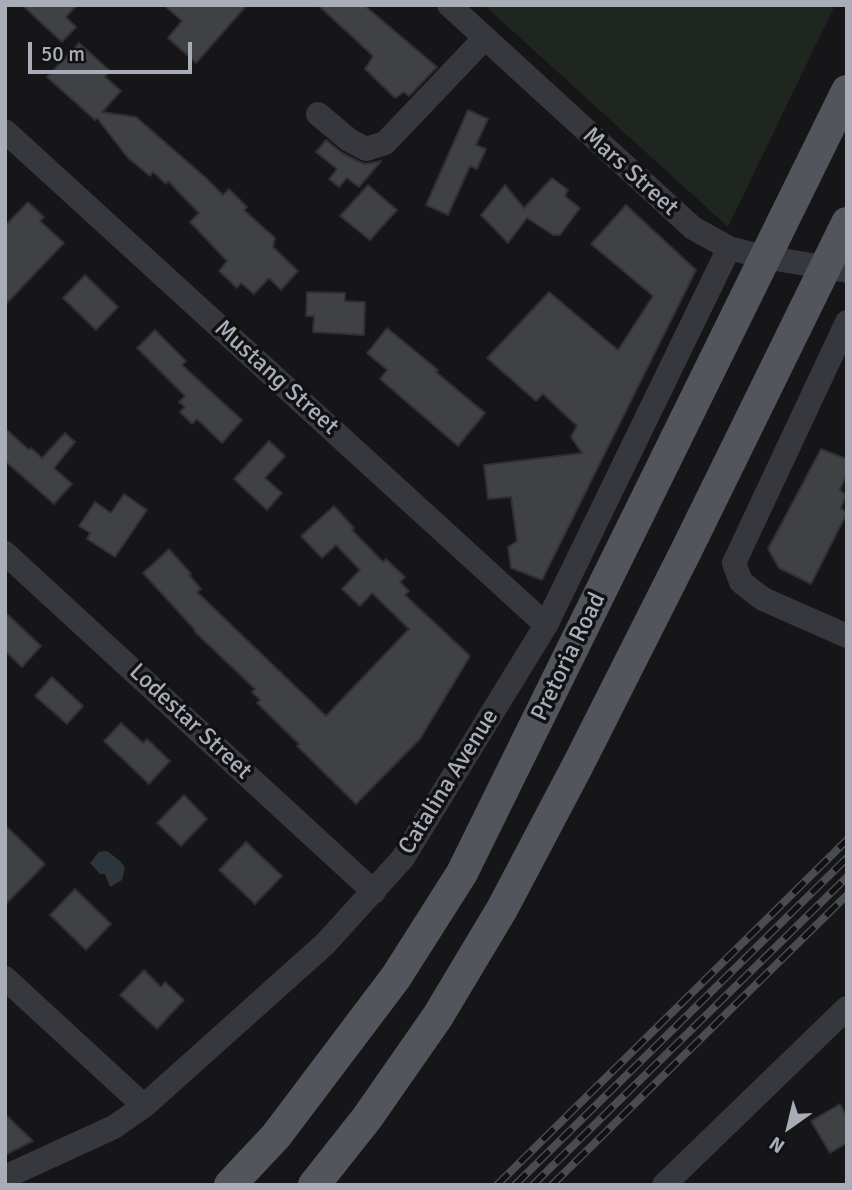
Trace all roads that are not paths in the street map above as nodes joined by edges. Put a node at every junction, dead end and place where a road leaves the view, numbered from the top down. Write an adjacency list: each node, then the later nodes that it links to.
1 (449, 5): 2 (street, Mars Street)
2 (485, 38): 4 (street); 7 (street, Mars Street)
3 (847, 91): 8 (main road, Pretoria Road)
4 (318, 114)
5 (5, 131): 12 (street, Mustang Street)
6 (847, 223): 9 (main road)
7 (729, 247): 8 (street, Mars Street); 12 (street, Catalina Avenue)
8 (764, 257): 9 (street, Mars Street); 19 (main road, Pretoria Road)
9 (836, 269): 20 (main road)
10 (847, 322): 13 (street)
11 (5, 553): 14 (street, Lodestar Street)
12 (546, 625): 14 (street, Catalina Avenue)
13 (847, 636)
14 (374, 892): 17 (street, Catalina Avenue)
15 (5, 978): 17 (street)
16 (847, 1008): 21 (street)
17 (144, 1106): 18 (street, Catalina Avenue)
18 (5, 1177)
19 (230, 1185)
20 (314, 1185)
21 (664, 1185)

